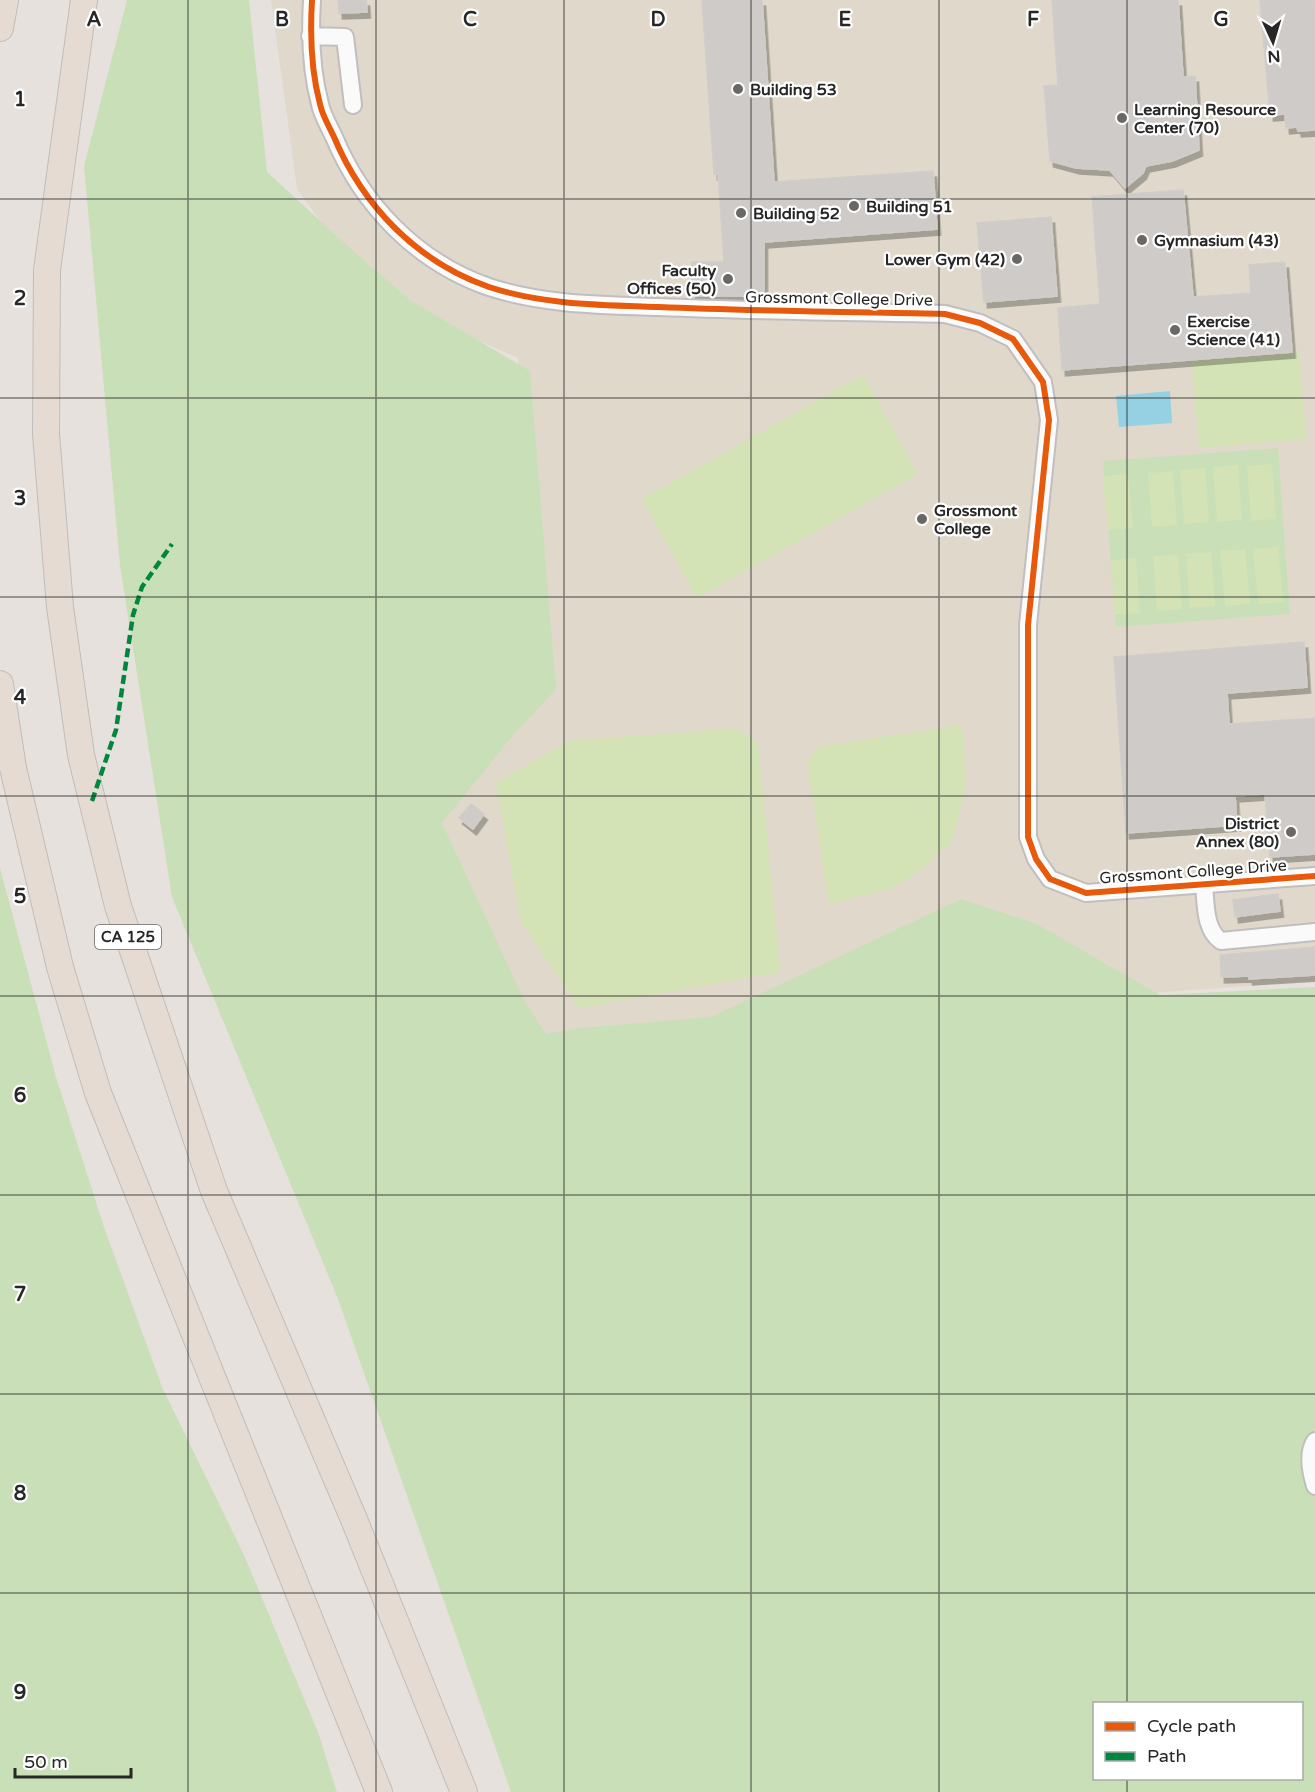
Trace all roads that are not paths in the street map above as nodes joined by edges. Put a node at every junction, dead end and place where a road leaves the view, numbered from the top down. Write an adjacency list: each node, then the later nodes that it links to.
1 (4, 0): 5 (highway)
2 (84, 0): 6 (highway, CA 125)
3 (93, 0): 6 (highway)
4 (312, 0): 7 (street, Grossmont College Drive)
5 (0, 27)
6 (78, 28): 16 (highway, CA 125)
7 (310, 36): 8 (street); 11 (street, Grossmont College Drive)
8 (353, 105)
9 (0, 684): 15 (highway)
10 (1315, 876): 11 (street, Grossmont College Drive)
11 (1204, 884): 12 (street)
12 (1315, 932)
13 (1315, 1441): 14 (street)
14 (1315, 1486)
15 (379, 1792)
16 (464, 1792)

